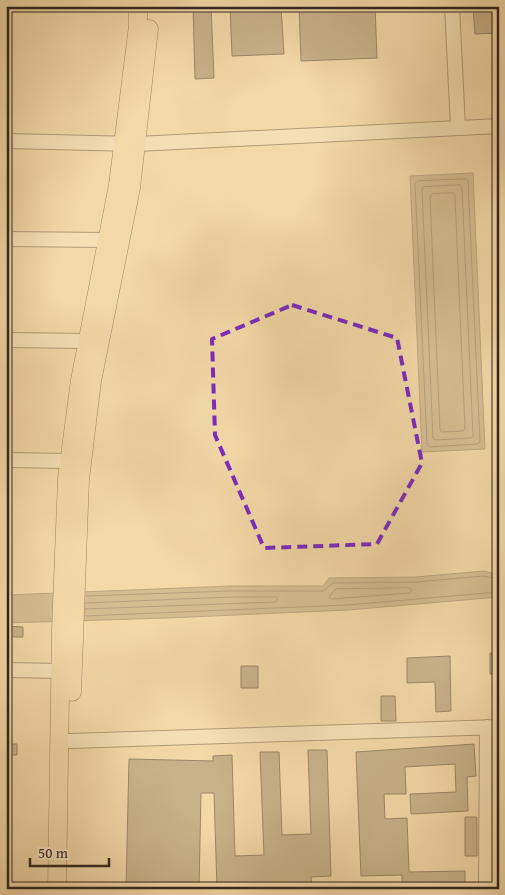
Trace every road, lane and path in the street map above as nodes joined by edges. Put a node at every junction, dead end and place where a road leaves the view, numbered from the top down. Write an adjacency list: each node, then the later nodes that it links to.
1 (138, 6): 7 (main road)
2 (150, 6): 7 (main road)
3 (452, 6): 5 (street)
4 (499, 126): 5 (street)
5 (458, 128): 7 (street)
6 (6, 141): 7 (street)
7 (130, 143): 9 (main road); 13 (main road)
8 (6, 239): 9 (street)
9 (107, 240): 11 (main road)
10 (6, 340): 11 (street)
11 (88, 341): 13 (main road)
12 (6, 460): 13 (street)
13 (76, 462): 14 (main road)
14 (67, 630): 16 (main road); 18 (main road)
15 (6, 670): 16 (street)
16 (60, 671): 19 (main road)
17 (493, 727): 18 (street); 21 (street)
18 (70, 741): 20 (main road)
19 (57, 889)
20 (68, 889)
21 (486, 889)

